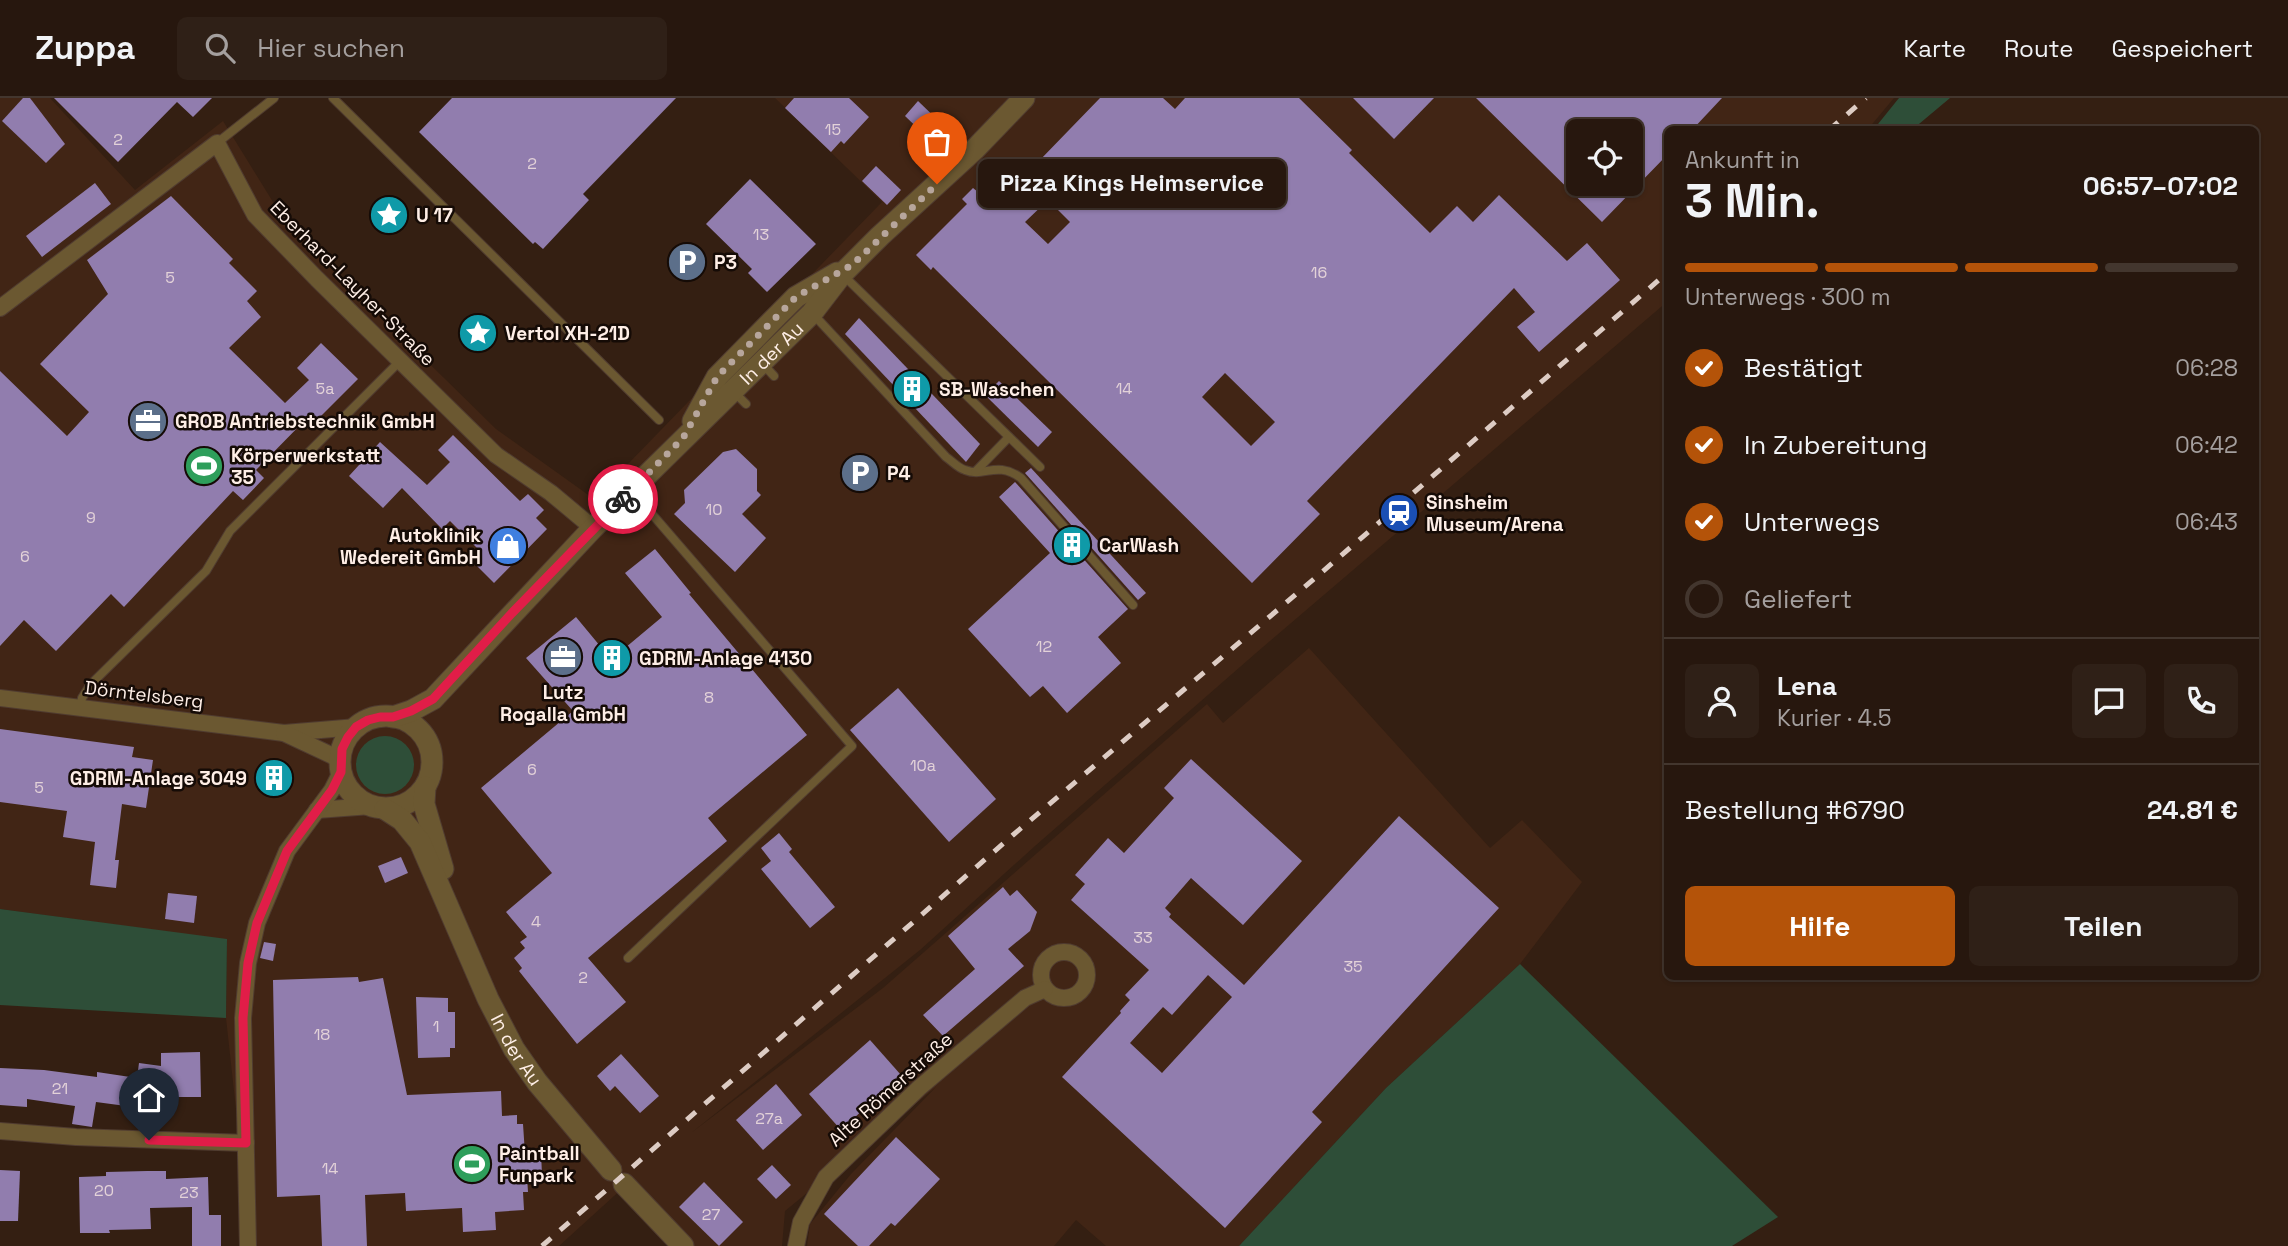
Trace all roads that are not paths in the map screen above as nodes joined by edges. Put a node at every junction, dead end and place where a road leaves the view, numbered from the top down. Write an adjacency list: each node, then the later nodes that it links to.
1 (274, 98): 4 (lane)
2 (333, 98): 9 (lane)
3 (1024, 98): 5 (street, In der Au)
4 (217, 143): 6 (street); 8 (street, Eberhard-Layher-Straße)
5 (847, 269): 7 (street, In der Au); 10 (lane); 11 (street)
6 (0, 308)
7 (812, 313): 11 (street, In der Au); 13 (lane)
8 (400, 361): 15 (street, Eberhard-Layher-Straße); 19 (lane)
9 (659, 420)
10 (1009, 437): 12 (lane); 13 (lane)
11 (683, 438): 14 (street, In der Au)
12 (1040, 467)
13 (975, 472): 16 (lane)
14 (631, 490): 15 (street, In der Au); 29 (lane)
15 (593, 528): 18 (street, In der Au)
16 (1133, 605)
17 (0, 698): 19 (street, Dörntelsberg)
18 (433, 699): 20 (street, In der Au); 23 (street, In der Au)
19 (80, 708): 22 (street, Dörntelsberg)
20 (393, 717): 21 (street); 23 (street)
21 (356, 727): 22 (street, Dörntelsberg); 24 (street)
22 (284, 733): 24 (street, Dörntelsberg)
23 (423, 735): 25 (street)
24 (340, 767): 26 (street); 27 (street)
25 (425, 787): 26 (street); 28 (street, In der Au)
26 (378, 808): 27 (street); 28 (street, In der Au)
27 (317, 810): 32 (street)
28 (450, 913): 34 (street, In der Au)
29 (628, 958)
30 (1045, 989): 35 (street, Alte Römerstraße)
31 (0, 1131): 32 (street)
32 (246, 1143): 33 (street)
33 (248, 1246)
34 (682, 1246)
35 (796, 1246)

